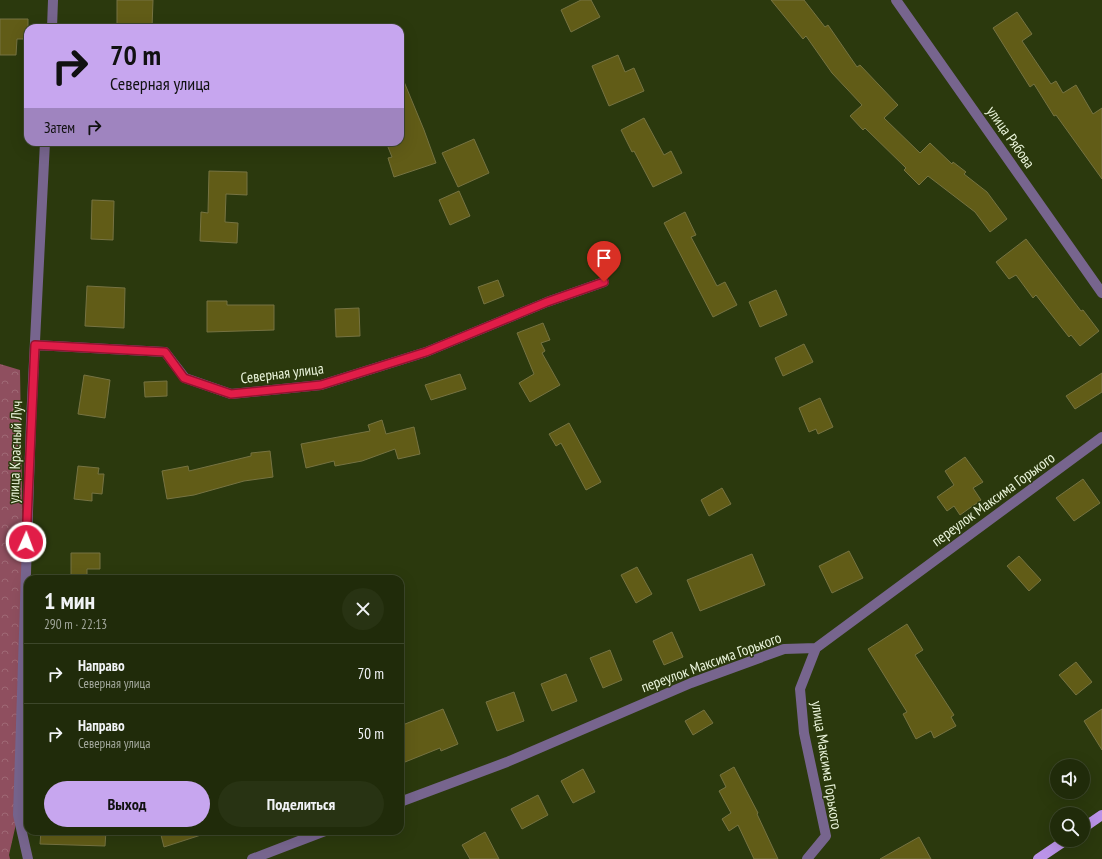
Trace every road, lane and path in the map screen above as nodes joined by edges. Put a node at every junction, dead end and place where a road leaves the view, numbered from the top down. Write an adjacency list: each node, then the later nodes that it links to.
1 (53, 0): 3 (street)
2 (896, 0): 6 (street, улица Рябова)
3 (52, 24)
4 (45, 146): 7 (street, улица Красный Луч)
5 (604, 282): 7 (street, Северная улица)
6 (1102, 293)
7 (35, 345): 9 (street, улица Красный Луч)
8 (1102, 437): 11 (street, переулок Максима Горького)
9 (25, 575)
10 (24, 613): 17 (street, улица Красный Луч)
11 (816, 648): 12 (street, переулок Максима Горького); 19 (street, улица Максима Горького)
12 (404, 801)
13 (1102, 815): 14 (main road)
14 (1090, 823)
15 (315, 835): 18 (street)
16 (1056, 847): 20 (main road)
17 (28, 859)
18 (252, 859)
19 (807, 859)
20 (1038, 859)

